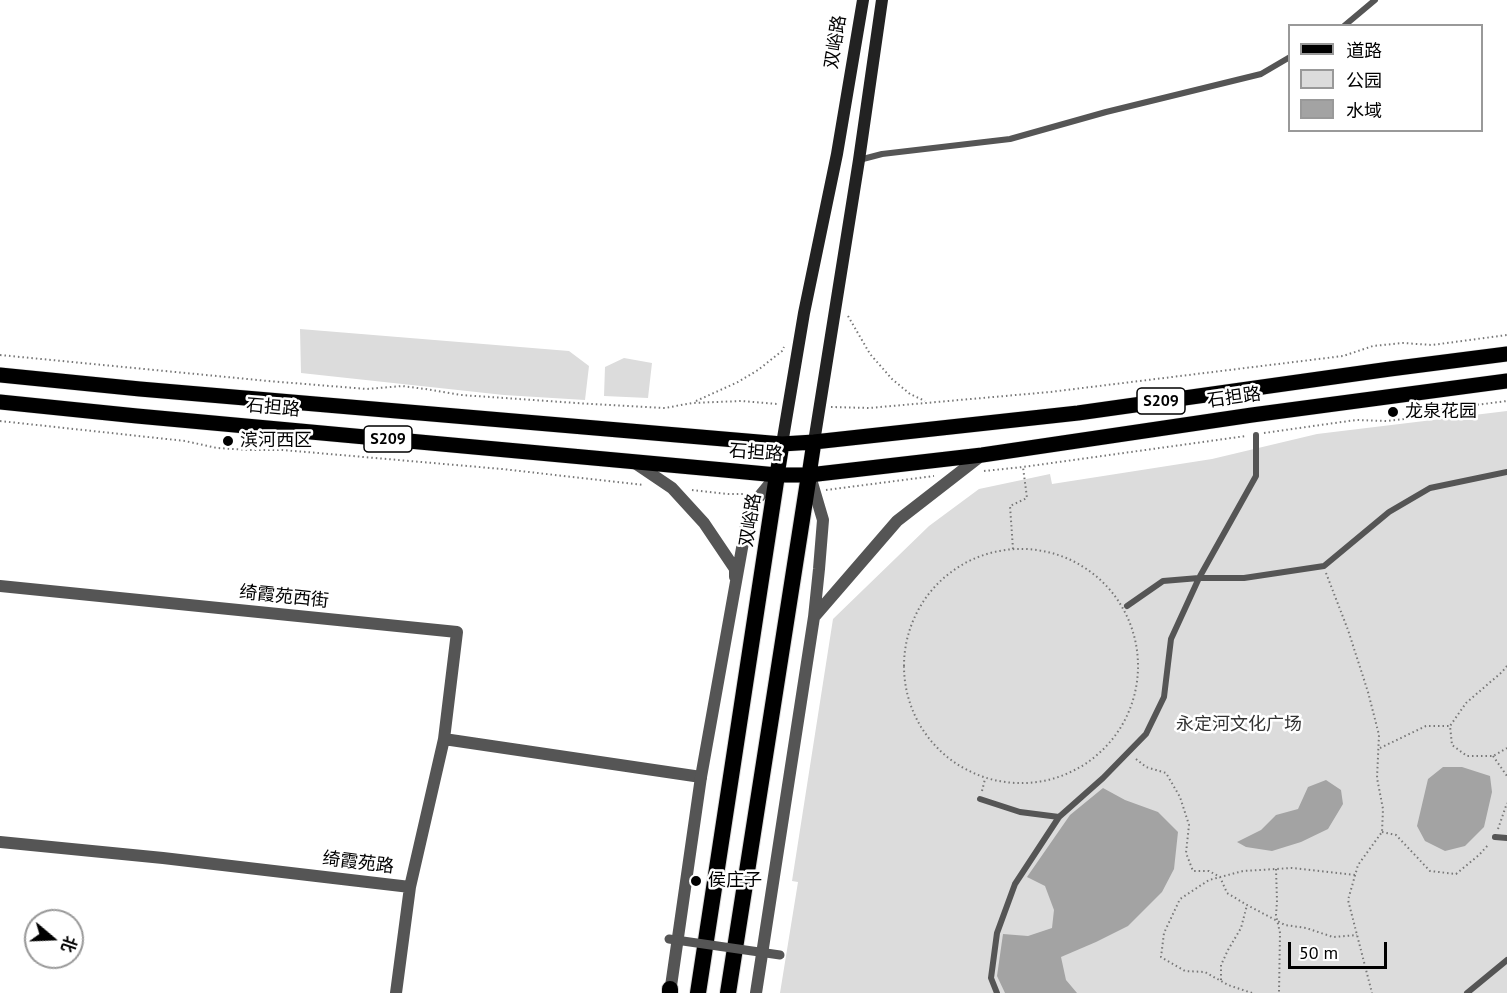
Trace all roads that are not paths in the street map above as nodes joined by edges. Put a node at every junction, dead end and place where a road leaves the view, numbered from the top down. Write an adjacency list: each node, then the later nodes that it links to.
1 (863, 0): 13 (main road, 双峪路)
2 (882, 0): 6 (main road)
3 (1375, 0): 4 (lane)
4 (1346, 24)
5 (1288, 58): 6 (lane)
6 (859, 160): 12 (main road)
7 (1507, 354): 12 (main road, 石担路 / S209)
8 (0, 375): 13 (main road, 石担路 / S209)
9 (1507, 381): 14 (main road, 石担路 / S209)
10 (0, 402): 15 (main road, 石担路 / S209)
11 (1256, 435): 19 (lane)
12 (814, 442): 13 (main road, 石担路 / S209); 18 (main road)
13 (782, 444): 17 (main road)
14 (982, 455): 18 (main road, 石担路 / S209); 23 (street)
15 (634, 462): 17 (main road, 石担路 / S209); 21 (street)
16 (1507, 472): 19 (lane)
17 (777, 475): 18 (main road, 石担路 / S209); 21 (street, 双峪路); 37 (highway, 双峪路)
18 (809, 475): 23 (street); 38 (highway)
19 (1199, 578): 22 (lane); 27 (lane)
20 (0, 586): 24 (street, 绮霞苑西街)
21 (735, 586): 25 (street, 双峪路)
22 (1127, 606)
23 (814, 616): 39 (street)
24 (444, 739): 25 (street); 31 (street, 绮霞苑路)
25 (701, 777): 35 (street, 双峪路)
26 (980, 799): 27 (lane)
27 (1059, 817): 40 (lane)
28 (1495, 837): 29 (lane)
29 (1507, 838)
30 (0, 842): 31 (street, 绮霞苑路)
31 (410, 887): 36 (street)
32 (669, 939): 33 (street, bridge)
33 (780, 955)
34 (1507, 960): 41 (lane)
35 (670, 992)
36 (396, 993)
37 (698, 993)
38 (728, 993)
39 (756, 993)
40 (997, 993)
41 (1467, 993)

